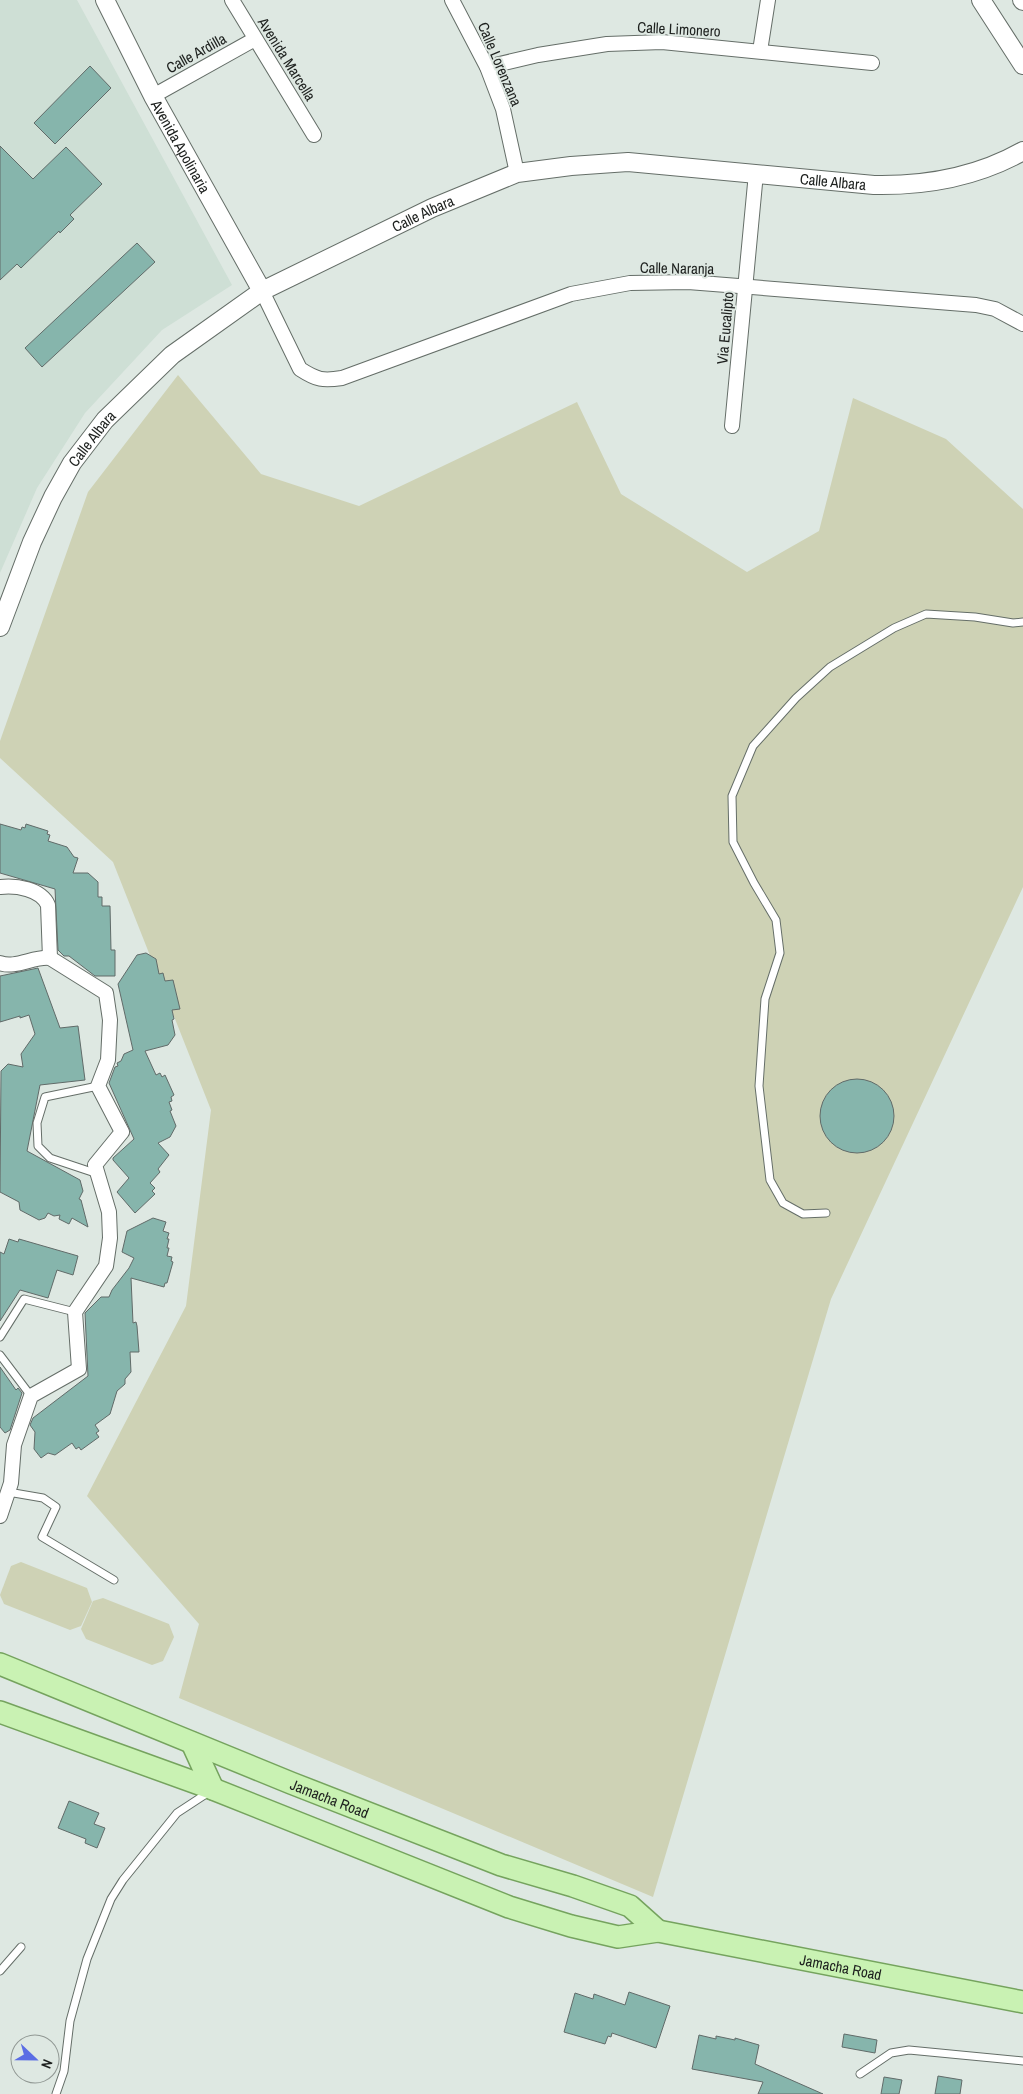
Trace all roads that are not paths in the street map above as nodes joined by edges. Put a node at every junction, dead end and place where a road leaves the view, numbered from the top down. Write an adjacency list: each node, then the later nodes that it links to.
1 (105, 0): 11 (street, Avenida Apolinaria)
2 (232, 0): 6 (street, Avenida Marcella)
3 (452, 0): 10 (street, Calle Lorenzana)
4 (768, 0): 7 (street)
5 (981, 0): 9 (street)
6 (255, 39): 11 (street, Calle Ardilla); 12 (street, Avenida Marcella)
7 (760, 51): 8 (street, Calle Limonero); 10 (street, Calle Limonero)
8 (872, 63)
9 (1023, 65)
10 (487, 68): 14 (street, Calle Lorenzana)
11 (153, 96): 17 (street, Avenida Apolinaria)
12 (314, 135)
13 (1023, 151): 15 (street, Calle Albara)
14 (517, 173): 15 (street, Calle Albara); 17 (street, Calle Albara)
15 (756, 173): 16 (street, Via Eucalipto)
16 (744, 287): 17 (street, Calle Naranja); 18 (street, Calle Naranja); 19 (street, Via Eucalipto)
17 (262, 291): 21 (street, Calle Albara)
18 (1023, 324)
19 (732, 426)
20 (1023, 622): 27 (lane)
21 (0, 627)
22 (0, 887): 23 (street)
23 (50, 958): 24 (street); 25 (street)
24 (0, 963)
25 (98, 1086): 26 (street); 26 (lane)
26 (98, 1174): 28 (street)
27 (826, 1213)
28 (75, 1312): 29 (lane); 31 (street)
29 (0, 1337)
30 (0, 1355): 31 (lane)
31 (31, 1396): 32 (street)
32 (9, 1487): 33 (street); 34 (lane)
33 (0, 1516)
34 (114, 1580)
35 (0, 1664): 37 (main road, Jamacha Road)
36 (0, 1712): 38 (main road, Jamacha Road)
37 (192, 1743): 38 (main road); 39 (main road, Jamacha Road)
38 (214, 1789): 39 (main road, Jamacha Road); 45 (lane)
39 (658, 1931): 42 (main road, Jamacha Road)
40 (21, 1946): 41 (lane)
41 (0, 1971)
42 (1023, 2002)
43 (1023, 2061): 44 (lane)
44 (860, 2074)
45 (56, 2094)

